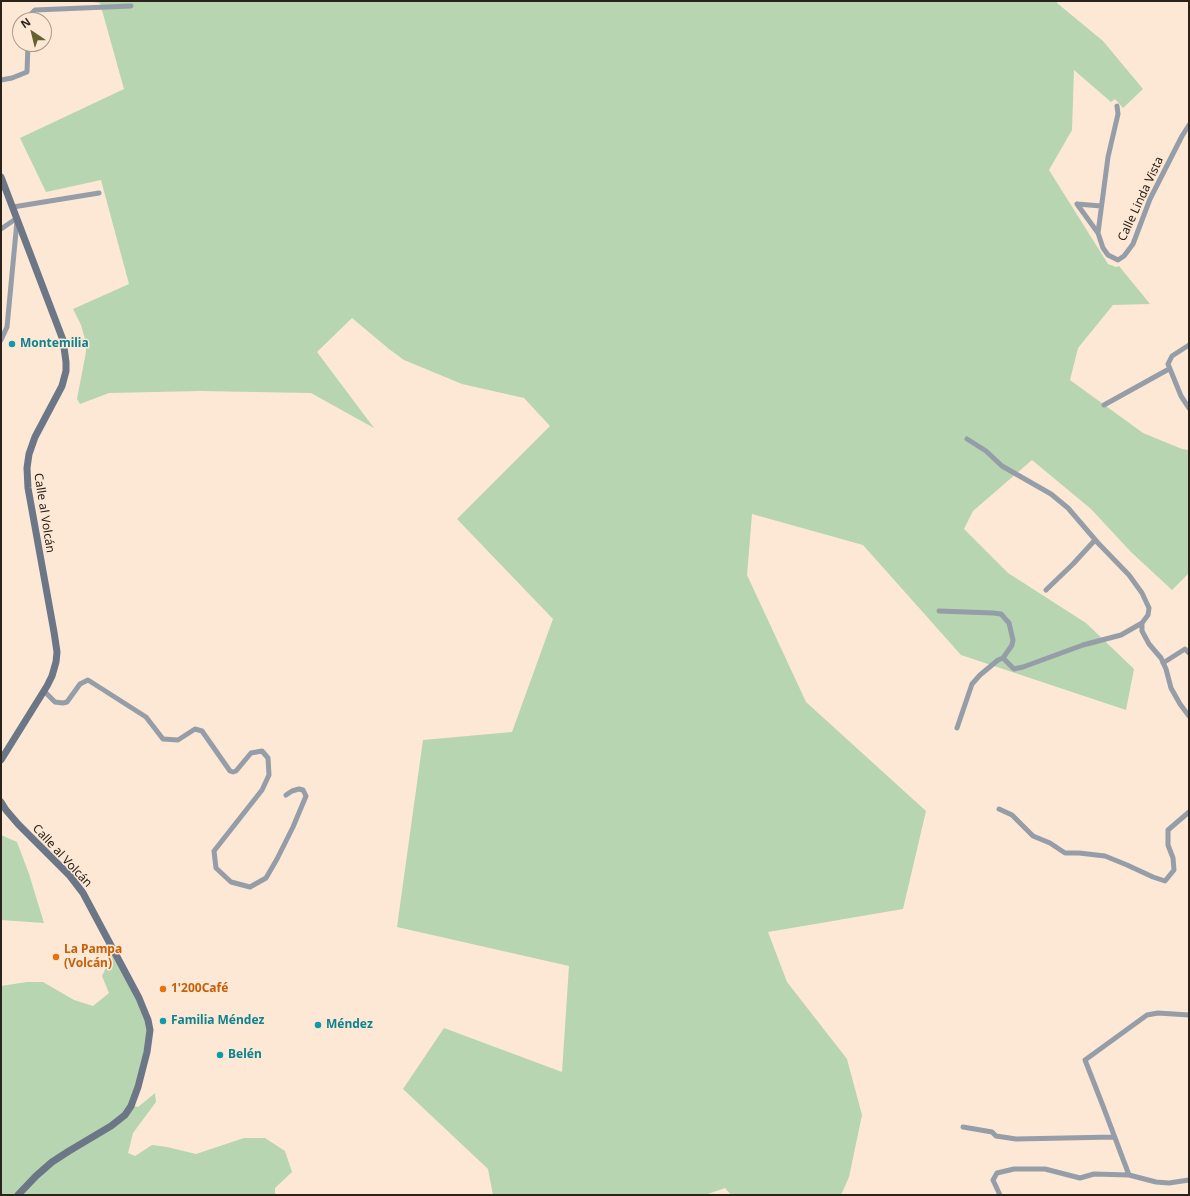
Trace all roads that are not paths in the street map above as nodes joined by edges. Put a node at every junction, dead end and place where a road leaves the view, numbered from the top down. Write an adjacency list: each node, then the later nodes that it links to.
1 (131, 6): 2 (street)
2 (33, 12)
3 (28, 52): 4 (street)
4 (1, 80)
5 (1117, 106): 9 (street, Calle Linda Vista)
6 (1189, 125): 13 (street, Calle Linda Vista)
7 (1, 177): 10 (street, Calle al Volcán)
8 (99, 193): 10 (street)
9 (1101, 206): 13 (street, Calle Linda Vista); 13 (street)
10 (13, 208): 11 (street, Calle al Volcán)
11 (17, 218): 12 (street); 14 (street); 27 (street, Calle al Volcán)
12 (1, 229)
13 (1098, 233)
14 (1, 340)
15 (1189, 345): 16 (street)
16 (1170, 369): 17 (street); 18 (street)
17 (1104, 405)
18 (1189, 408)
19 (967, 439): 20 (street)
20 (1095, 540): 21 (street); 23 (street)
21 (1046, 590)
22 (939, 610): 25 (street)
23 (1142, 622): 25 (street); 26 (street)
24 (1189, 653): 26 (street)
25 (1003, 658): 29 (street)
26 (1163, 663): 28 (street)
27 (44, 691): 30 (street, Calle al Volcán); 31 (street)
28 (1189, 716)
29 (957, 728)
30 (1, 760)
31 (286, 795)
32 (1, 802): 40 (street, Calle al Volcán)
33 (999, 809): 34 (street)
34 (1189, 812)
35 (1189, 1015): 37 (street)
36 (963, 1127): 37 (street)
37 (1114, 1137): 38 (street)
38 (1129, 1175): 39 (street); 41 (street)
39 (1188, 1182)
40 (18, 1195)
41 (1000, 1195)

